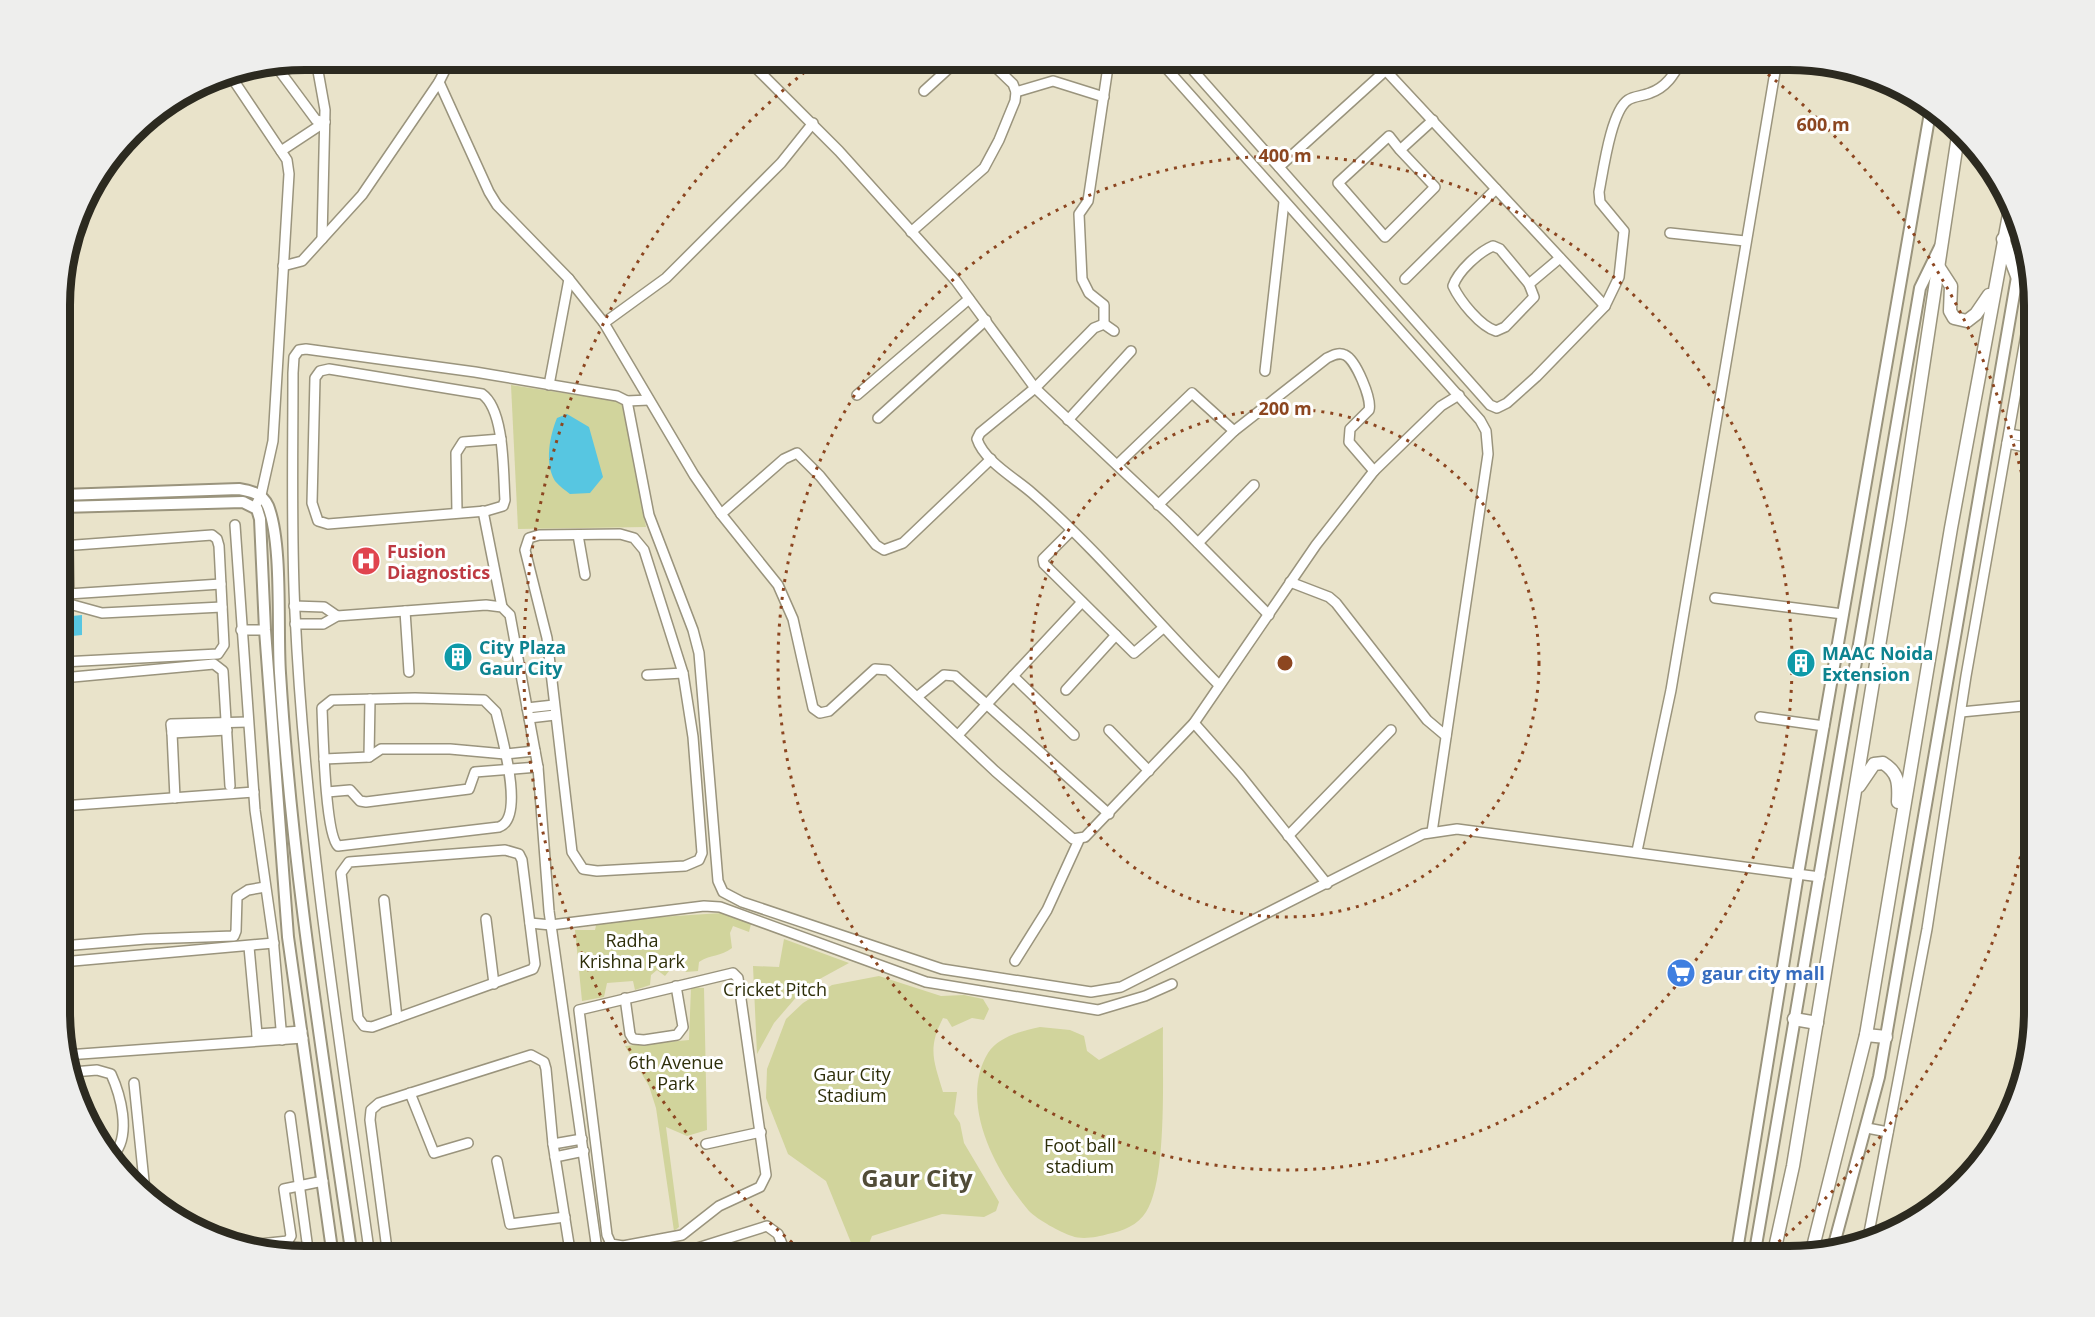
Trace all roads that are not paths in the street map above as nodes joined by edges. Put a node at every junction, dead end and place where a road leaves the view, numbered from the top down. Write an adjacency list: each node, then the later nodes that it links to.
1 (317, 70): 20 (street)
2 (445, 70): 14 (street)
3 (758, 70): 21 (street)
4 (947, 70): 15 (street)
5 (998, 70): 16 (street)
6 (1108, 70): 17 (street)
7 (1168, 70): 27 (street)
8 (1193, 70): 25 (street)
9 (1676, 70): 46 (street)
10 (1775, 70): 33 (street)
11 (1385, 71): 19 (street); 25 (street)
12 (281, 72): 20 (street)
13 (235, 82): 24 (street)
14 (439, 82): 31 (street); 40 (street)
15 (924, 91)
16 (1016, 92): 17 (street); 29 (street)
17 (1104, 98): 49 (street)
18 (1929, 117): 100 (street)
19 (1433, 120): 23 (street); 26 (street)
20 (325, 122): 24 (street); 31 (street)
21 (813, 123): 29 (street); 48 (street)
22 (1957, 141): 34 (main road)
23 (1400, 150): 23 (street)
24 (281, 151): 37 (street)
25 (1279, 167): 46 (street)
26 (1496, 189): 35 (street); 41 (street)
27 (1284, 202): 55 (street); 59 (street)
28 (2008, 218): 32 (main road)
29 (911, 232): 45 (street)
30 (1670, 233): 33 (street)
31 (322, 239): 37 (street)
32 (2002, 239): 39 (main road); 44 (main road)
33 (1744, 241): 151 (street)
34 (1942, 244): 38 (main road); 154 (street)
35 (1560, 258): 43 (street); 46 (street)
36 (2020, 260): 39 (street)
37 (283, 266): 51 (street)
38 (1938, 266): 44 (main road); 144 (main road)
39 (2017, 276): 42 (main road); 177 (street)
40 (569, 279): 48 (street); 56 (street)
41 (1405, 279)
42 (2023, 279)
43 (1529, 284): 43 (street)
44 (1994, 286): 152 (main road)
45 (969, 299): 47 (street); 58 (street)
46 (1605, 306)
47 (986, 320): 57 (street); 62 (street)
48 (604, 323): 60 (street)
49 (1104, 324): 50 (street); 57 (street)
50 (1114, 331)
51 (279, 343): 53 (street); 74 (street)
52 (2024, 347): 67 (street)
53 (299, 350): 56 (street); 86 (street)
54 (1131, 351): 63 (street)
55 (1265, 371)
56 (549, 385): 61 (street)
57 (1035, 388): 63 (street); 69 (street)
58 (857, 395)
59 (1460, 395): 71 (street); 133 (street)
60 (649, 400): 61 (street); 80 (street)
61 (627, 402): 155 (street)
62 (878, 418)
63 (1068, 420): 70 (street)
64 (1234, 431): 70 (street); 71 (street); 75 (street)
65 (501, 438): 78 (street); 79 (street); 79 (street)
66 (2024, 438): 67 (street)
67 (2008, 439): 68 (street); 122 (street)
68 (2024, 445)
69 (991, 459): 80 (street); 82 (street)
70 (1117, 465): 75 (street)
71 (1374, 471): 90 (street)
72 (1254, 485): 87 (street)
73 (70, 495): 74 (street)
74 (261, 495): 77 (street); 85 (street)
75 (1158, 505): 87 (street)
76 (70, 507): 77 (street)
77 (255, 507): 84 (street)
78 (483, 511): 79 (street); 98 (street)
79 (457, 513)
80 (721, 514): 116 (street)
81 (235, 525): 105 (street)
82 (1071, 531): 94 (street); 104 (street)
83 (578, 535): 89 (street); 110 (street); 121 (street)
84 (261, 536): 85 (street); 106 (street)
85 (275, 540): 86 (street); 206 (street)
86 (292, 542): 95 (street)
87 (1198, 543): 101 (street)
88 (70, 546): 91 (street)
89 (585, 575)
90 (1290, 582): 101 (street); 133 (street)
91 (221, 584): 92 (street); 97 (street)
92 (70, 594)
93 (1715, 598): 100 (street)
94 (1082, 602): 107 (street); 112 (street)
95 (294, 606): 102 (street); 103 (street)
96 (70, 607): 97 (street)
97 (222, 607): 108 (street)
98 (502, 607): 99 (street); 123 (street)
99 (405, 611): 102 (street); 109 (street)
100 (1843, 614): 128 (street)
101 (1269, 615): 114 (street)
102 (337, 616): 103 (street)
103 (296, 624): 207 (street)
104 (1163, 628): 107 (street); 114 (street)
105 (242, 630): 106 (street); 119 (street)
106 (265, 630): 174 (street)
107 (1116, 635): 115 (street)
108 (70, 662)
109 (409, 672)
110 (683, 672): 111 (street); 121 (street)
111 (647, 675)
112 (1013, 676): 118 (street); 132 (street)
113 (70, 677): 119 (street)
114 (1219, 685): 126 (street)
115 (1066, 690)
116 (917, 697): 118 (street); 131 (street)
117 (370, 699): 135 (street); 136 (street); 137 (street)
118 (986, 704): 131 (street); 147 (street)
119 (236, 706): 125 (street); 127 (street)
120 (2024, 706): 122 (street)
121 (555, 710): 123 (street)
122 (1960, 712): 188 (street)
123 (528, 713): 134 (street)
124 (1760, 717): 128 (street)
125 (248, 722): 127 (street); 142 (street)
126 (1194, 723): 140 (street); 149 (street)
127 (227, 726): 141 (street); 145 (street)
128 (1824, 726): 153 (street)
129 (1109, 730): 140 (street)
130 (1391, 730): 149 (street)
131 (958, 735): 150 (street)
132 (1074, 735)
133 (1446, 736): 148 (street)
134 (535, 751): 135 (street); 138 (street)
135 (505, 754): 136 (street); 139 (street)
136 (369, 757): 137 (street)
137 (324, 759): 143 (street)
138 (538, 766): 139 (street); 158 (street)
139 (509, 769): 143 (street); 143 (street)
140 (1149, 771): 147 (street)
141 (230, 786)
142 (254, 792): 145 (street); 156 (street)
143 (327, 792)
144 (1855, 792): 152 (main road); 173 (main road)
145 (175, 798): 146 (street)
146 (70, 805)
147 (1109, 814): 150 (street)
148 (1432, 832): 151 (street); 155 (street)
149 (1288, 836): 155 (street)
150 (1079, 840): 166 (street)
151 (1637, 851): 153 (street)
152 (1896, 851): 175 (main road)
153 (1798, 874): 154 (street); 213 (street)
154 (1820, 877): 172 (street)
155 (1327, 884)
156 (265, 887): 162 (street); 163 (street)
157 (384, 900): 171 (street)
158 (549, 911): 159 (street); 161 (street)
159 (530, 918): 161 (street); 167 (street); 171 (street)
160 (486, 919): 167 (street)
161 (551, 926): 168 (street); 186 (street)
162 (274, 943): 164 (street); 176 (street)
163 (70, 945)
164 (249, 947): 165 (street); 178 (street)
165 (70, 961)
166 (1015, 961)
167 (494, 984): 171 (street)
168 (1172, 984)
169 (676, 986): 170 (street); 170 (street); 187 (street)
170 (625, 998): 184 (street)
171 (397, 1018)
172 (1794, 1019): 173 (main road); 214 (street)
173 (1817, 1023): 215 (main road)
174 (303, 1034): 176 (street); 196 (street)
175 (1866, 1035): 177 (main road); 203 (main road)
176 (282, 1036): 178 (street)
177 (1886, 1037): 185 (street)
178 (257, 1038): 179 (street)
179 (75, 1054)
180 (79, 1072): 193 (street)
181 (134, 1083): 197 (street)
182 (410, 1093): 189 (street); 190 (street); 208 (street)
183 (290, 1116): 198 (street)
184 (594, 1126): 186 (street); 187 (street)
185 (1867, 1128): 188 (street); 201 (street)
186 (581, 1132): 190 (street); 192 (street)
187 (761, 1132): 191 (street)
188 (1888, 1132): 200 (street)
189 (468, 1143)
190 (553, 1143): 194 (street)
191 (706, 1144)
192 (584, 1151): 194 (street); 210 (street)
193 (117, 1152)
194 (555, 1157): 199 (street)
195 (497, 1161): 199 (street)
196 (323, 1181): 198 (street); 205 (street)
197 (144, 1182)
198 (300, 1185): 202 (street); 204 (street)
199 (565, 1217): 209 (street)
200 (1869, 1233)
201 (1835, 1242)
202 (268, 1243)
203 (1814, 1245)
204 (308, 1246)
205 (332, 1246)
206 (350, 1246)
207 (368, 1246)
208 (387, 1246)
209 (569, 1246)
210 (597, 1246)
211 (704, 1246): 212 (street)
212 (782, 1246)
213 (1738, 1246)
214 (1756, 1246)
215 (1775, 1246)

